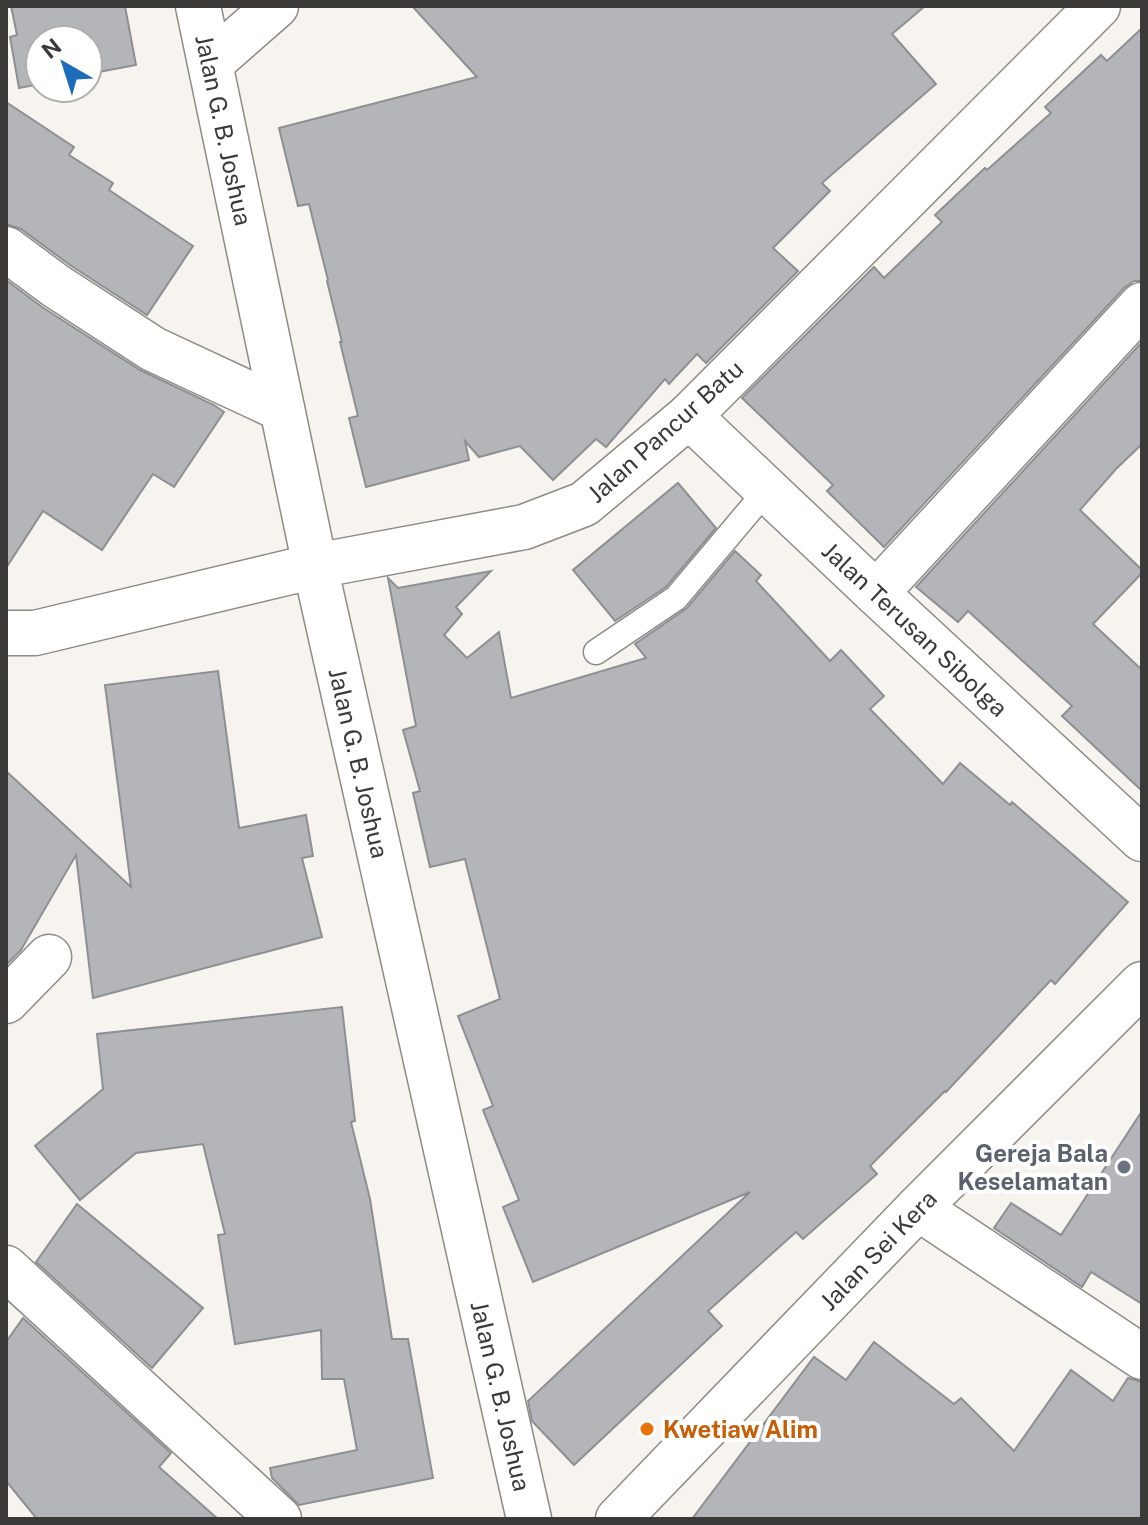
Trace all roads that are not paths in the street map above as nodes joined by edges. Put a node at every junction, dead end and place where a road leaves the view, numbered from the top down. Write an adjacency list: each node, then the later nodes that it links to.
1 (198, 6): 4 (street, Jalan G. B. Joshua)
2 (276, 6): 4 (street)
3 (1098, 6): 8 (street, Jalan Pancur Batu)
4 (211, 63): 7 (street, Jalan G. B. Joshua)
5 (6, 249): 7 (street)
6 (1142, 305): 11 (street)
7 (282, 409): 10 (street, Jalan G. B. Joshua)
8 (689, 416): 9 (street, Jalan Terusan Sibolga); 10 (street, Jalan Pancur Batu)
9 (767, 490): 11 (street, Jalan Terusan Sibolga); 13 (lane)
10 (315, 566): 12 (street, Jalan Pancur Batu); 22 (street, Jalan G. B. Joshua)
11 (876, 593): 14 (street, Jalan Terusan Sibolga)
12 (6, 633)
13 (596, 652)
14 (1142, 839)
15 (49, 957): 16 (street)
16 (6, 1001)
17 (1134, 1007): 18 (street, Jalan Sei Kera)
18 (918, 1208): 20 (street); 23 (street, Jalan Sei Kera)
19 (6, 1268): 21 (street)
20 (1142, 1357)
21 (279, 1519)
22 (529, 1519)
23 (618, 1519)

